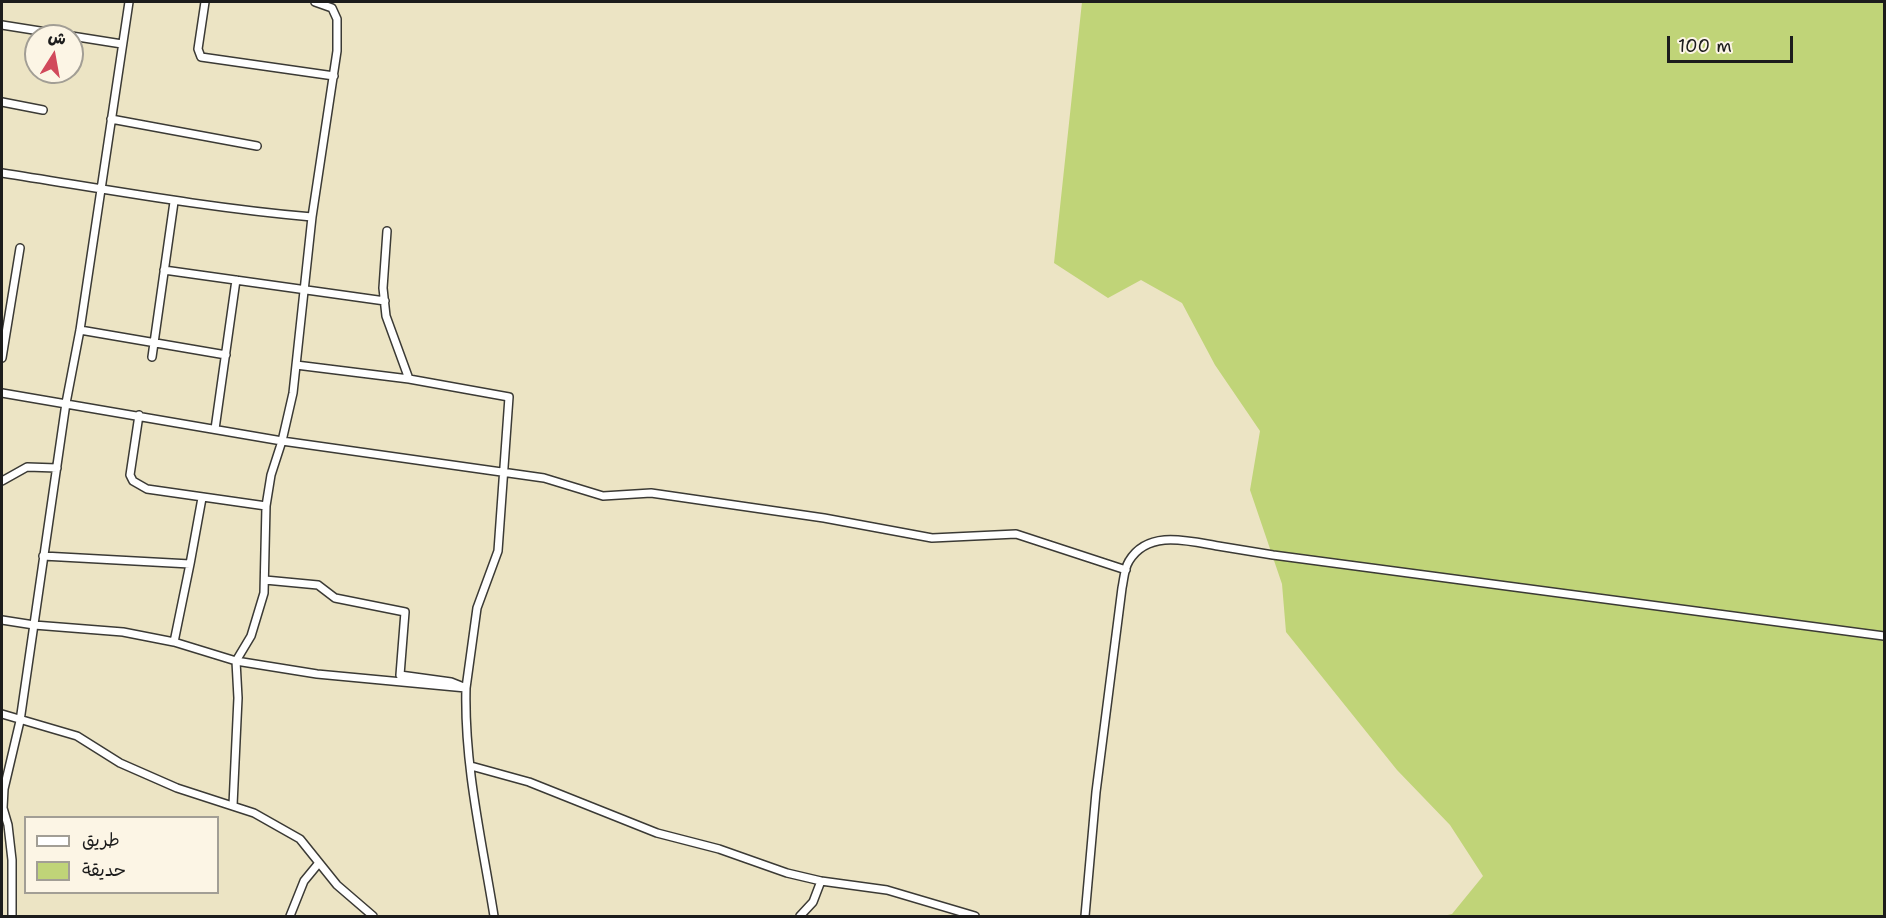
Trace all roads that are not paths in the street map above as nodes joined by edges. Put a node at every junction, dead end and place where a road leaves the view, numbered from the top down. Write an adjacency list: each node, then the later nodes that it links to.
1 (129, 2): 5 (street)
2 (205, 2): 6 (street)
3 (315, 2): 6 (street)
4 (2, 25): 5 (street)
5 (122, 44): 9 (street)
6 (334, 76): 14 (street)
7 (2, 102): 8 (street)
8 (43, 110)
9 (111, 118): 10 (street); 12 (street)
10 (257, 146)
11 (2, 173): 12 (street)
12 (101, 188): 13 (street); 21 (street)
13 (174, 202): 14 (street); 17 (street)
14 (312, 217): 19 (street)
15 (387, 231): 20 (street)
16 (20, 248): 25 (street)
17 (164, 270): 18 (street); 22 (street)
18 (236, 280): 19 (street); 23 (street)
19 (304, 290): 20 (street); 26 (street)
20 (385, 301): 27 (street)
21 (80, 330): 22 (street); 29 (street)
22 (154, 343): 23 (street); 24 (street)
23 (226, 355): 31 (street)
24 (152, 357)
25 (2, 358)
26 (296, 365): 27 (street); 32 (street)
27 (409, 379): 34 (street)
28 (2, 393): 29 (street)
29 (66, 403): 30 (street); 33 (street)
30 (139, 415): 31 (street); 36 (street)
31 (215, 429): 32 (street)
32 (282, 441): 34 (street); 37 (street)
33 (57, 468): 35 (street); 38 (street)
34 (503, 472): 40 (street); 47 (street)
35 (2, 481)
36 (202, 498): 37 (street); 39 (street)
37 (266, 506): 41 (street)
38 (44, 556): 39 (street); 43 (street)
39 (190, 564): 45 (street)
40 (1125, 570): 44 (street); 60 (street)
41 (265, 580): 46 (street); 47 (street)
42 (2, 620): 43 (street)
43 (34, 625): 45 (street); 49 (street)
44 (1884, 636)
45 (174, 642): 46 (street)
46 (236, 661): 47 (street); 51 (street)
47 (466, 688): 50 (street)
48 (2, 714): 49 (street)
49 (20, 721): 51 (street); 54 (street)
50 (471, 766): 53 (street); 57 (street)
51 (233, 806): 52 (street)
52 (318, 864): 55 (street); 56 (street)
53 (821, 881): 58 (street); 59 (street)
54 (12, 916)
55 (290, 916)
56 (373, 916)
57 (494, 916)
58 (800, 916)
59 (975, 916)
60 (1085, 916)

